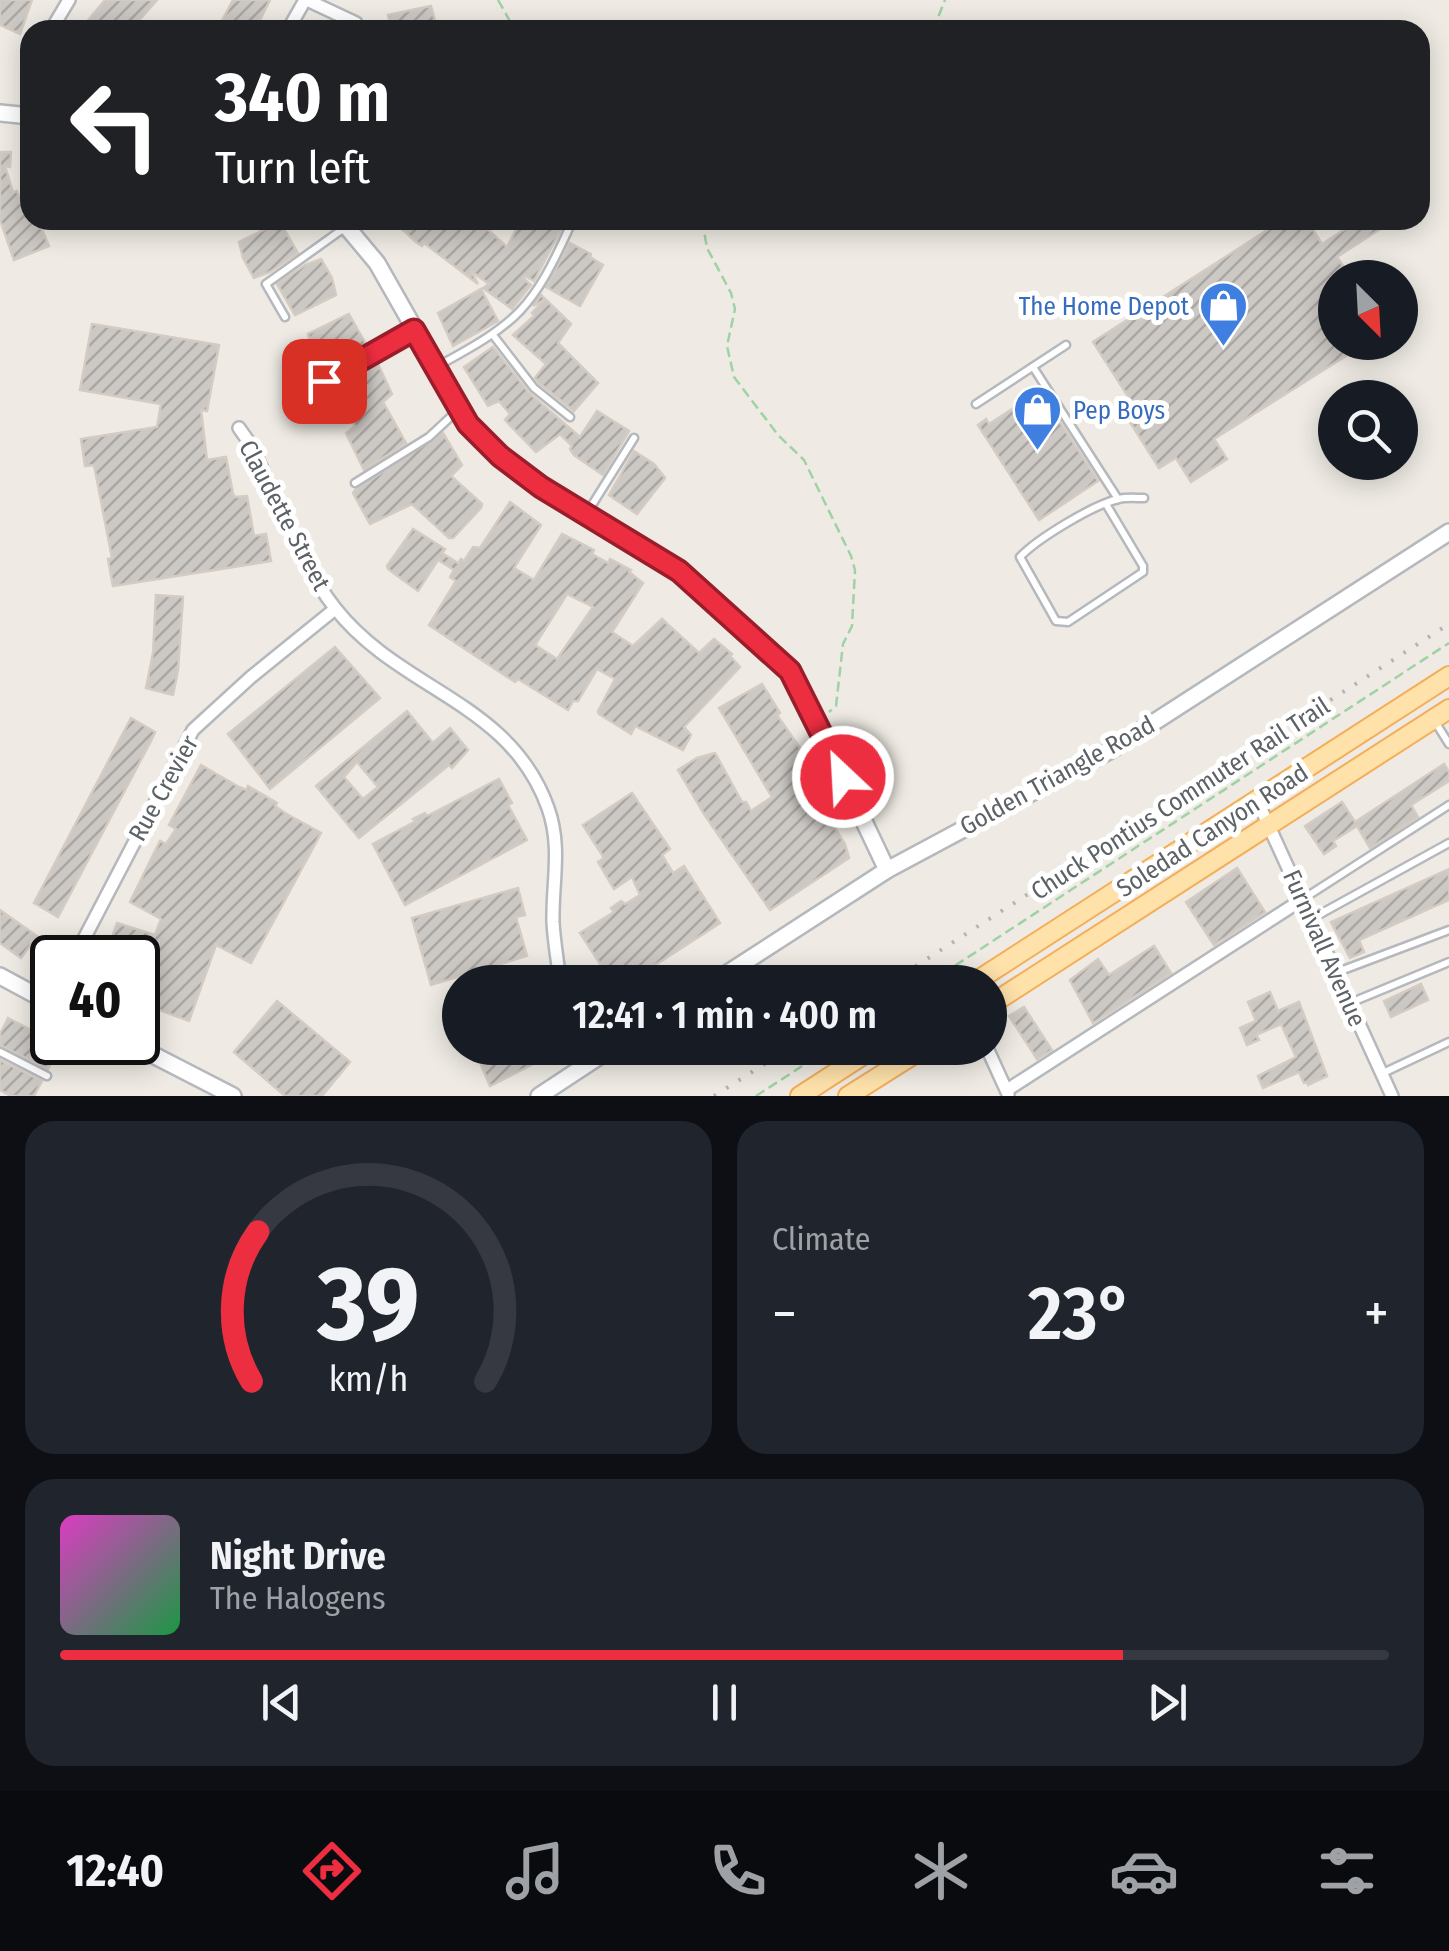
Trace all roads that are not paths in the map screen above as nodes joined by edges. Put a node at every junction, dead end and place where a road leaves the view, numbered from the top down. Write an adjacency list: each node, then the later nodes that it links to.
1 (306, 0): 2 (street)
2 (349, 20)
3 (335, 230): 6 (lane)
4 (350, 230): 7 (street)
5 (568, 230): 8 (lane)
6 (284, 317)
7 (414, 330): 10 (street); 12 (lane)
8 (494, 335): 10 (lane); 15 (lane)
9 (1066, 346): 11 (lane)
10 (434, 367): 14 (street)
11 (1034, 367): 13 (lane); 19 (lane)
12 (324, 381)
13 (976, 404)
14 (459, 410): 18 (lane); 22 (street)
15 (570, 417)
16 (239, 428): 24 (street, Claudette Street)
17 (634, 438): 22 (lane)
18 (355, 483)
19 (1118, 498): 20 (lane); 21 (lane)
20 (1144, 498)
21 (1106, 504): 21 (lane)
22 (586, 514): 32 (street)
23 (1449, 532): 32 (street, Golden Triangle Road)
24 (335, 609): 36 (street, Rue Crevier); 38 (street, Claudette Street)
25 (1449, 676): 28 (main road, Soledad Canyon Road)
26 (1441, 714): 27 (lane); 30 (main road, Soledad Canyon Road)
27 (1449, 744)
28 (1257, 800): 30 (street, Furnivall Avenue); 40 (main road, Soledad Canyon Road)
29 (1449, 805): 33 (lane)
30 (1270, 824): 33 (street, Furnivall Avenue); 44 (main road, Soledad Canyon Road)
31 (1449, 843): 34 (lane)
32 (887, 870): 39 (street, Golden Triangle Road)
33 (1303, 900): 34 (street, Furnivall Avenue); 55 (street)
34 (1312, 919): 41 (street, Furnivall Avenue)
35 (1449, 930): 41 (lane)
36 (86, 935)
37 (1449, 962): 45 (lane)
38 (558, 965)
39 (740, 965)
40 (1001, 965)
41 (1335, 973): 45 (street, Furnivall Avenue)
42 (0, 976): 43 (street)
43 (30, 992)
44 (1007, 994)
45 (1349, 1003): 53 (street, Furnivall Avenue)
46 (1449, 1042): 53 (lane)
47 (0, 1052): 54 (lane)
48 (160, 1059): 56 (street)
49 (581, 1065): 57 (street)
50 (848, 1065): 58 (main road)
51 (897, 1065): 59 (main road)
52 (995, 1065): 55 (street)
53 (1382, 1074): 60 (street, Furnivall Avenue)
54 (46, 1076)
55 (1008, 1093)
56 (232, 1096)
57 (539, 1096)
58 (800, 1096)
59 (848, 1096)
60 (1392, 1096)

